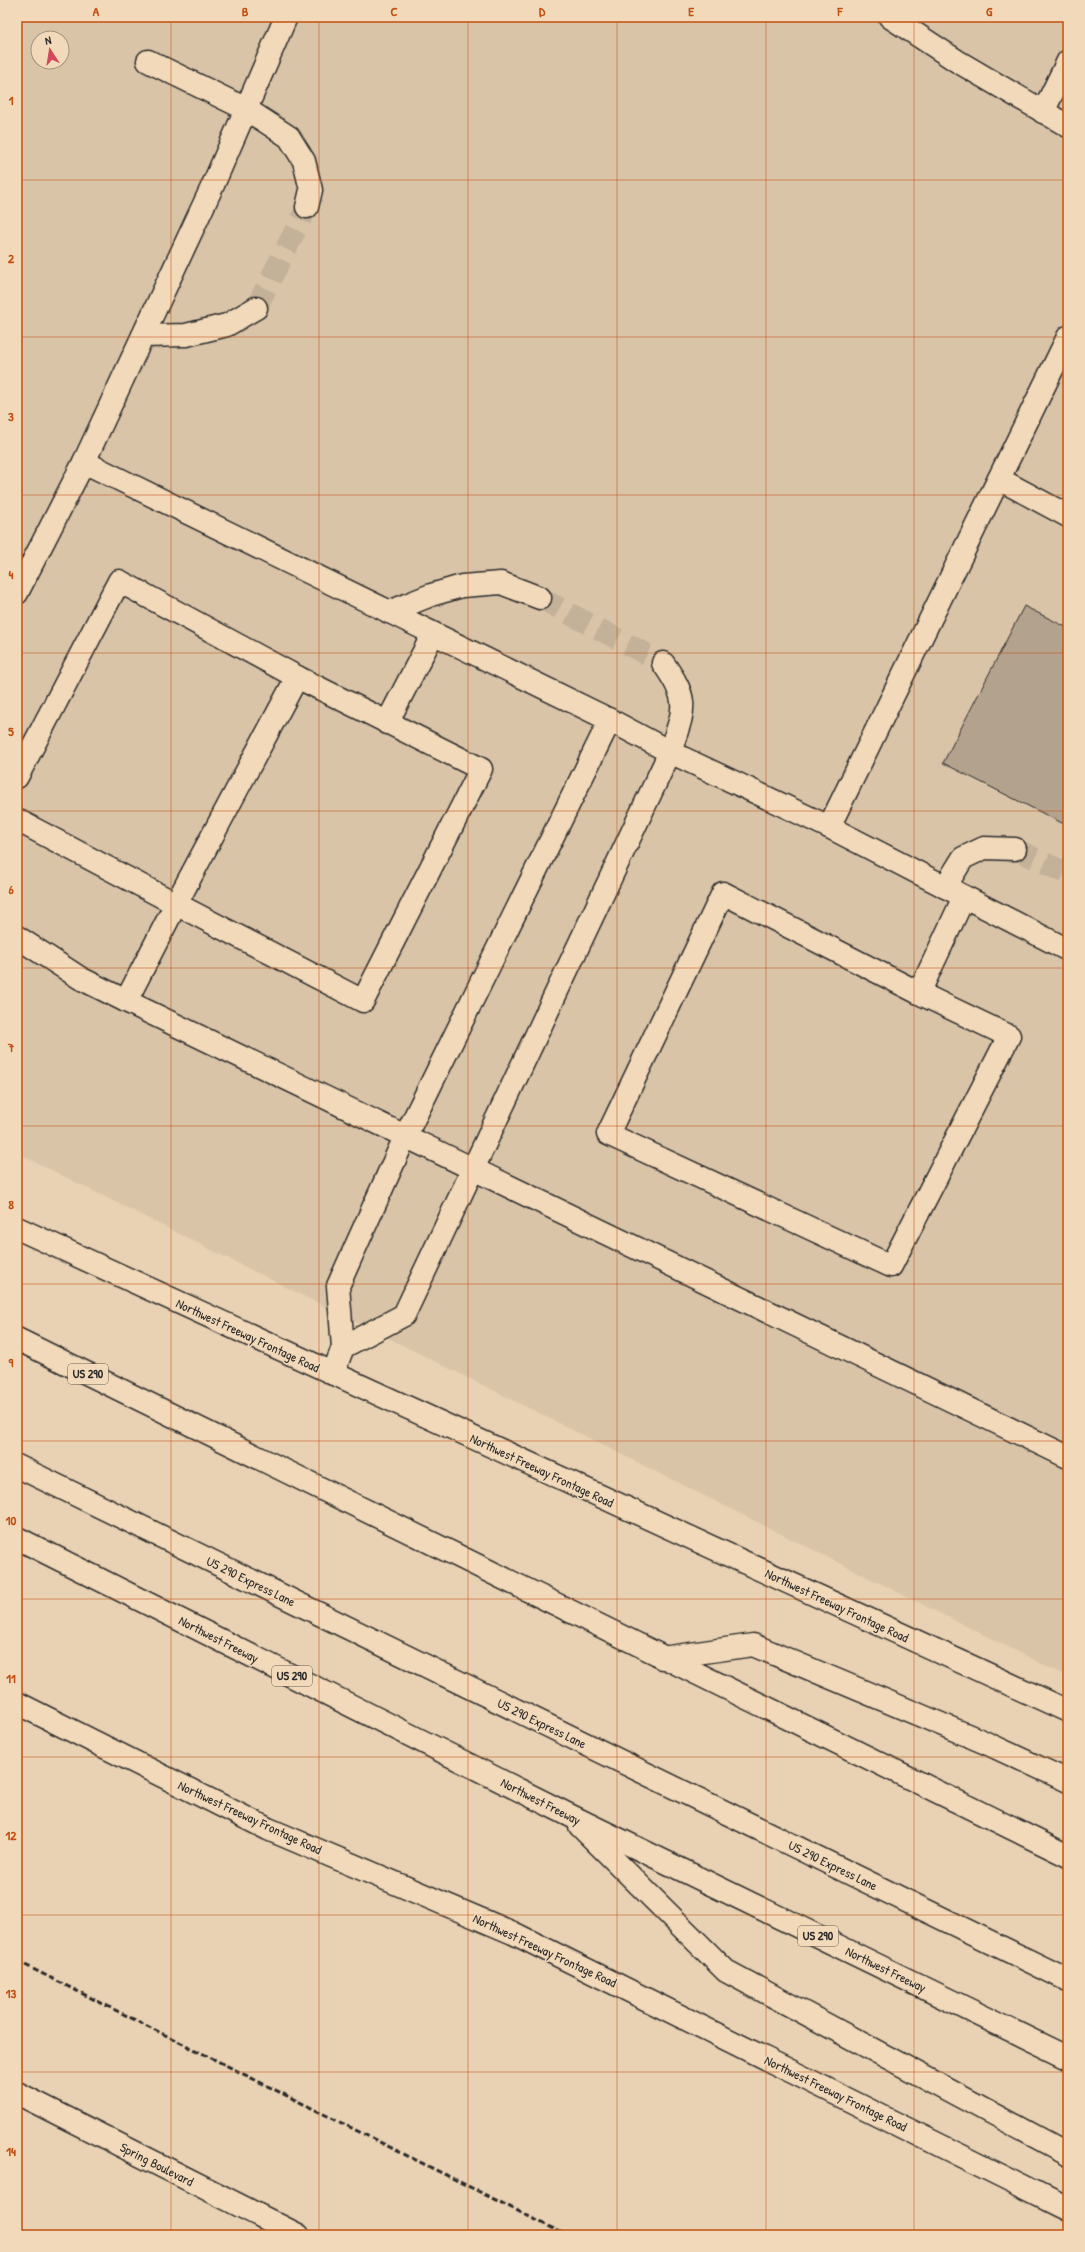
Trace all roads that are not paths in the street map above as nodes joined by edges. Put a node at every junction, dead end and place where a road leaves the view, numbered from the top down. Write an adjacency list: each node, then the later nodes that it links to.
1 (286, 17): 5 (main road)
2 (890, 17): 6 (main road)
3 (1068, 61): 6 (main road)
4 (148, 62): 5 (main road)
5 (246, 109): 8 (main road); 10 (main road)
6 (1043, 112): 7 (main road)
7 (1068, 126)
8 (307, 207)
9 (256, 308): 10 (main road)
10 (143, 336): 12 (main road)
11 (1068, 336): 13 (main road)
12 (84, 462): 15 (main road); 17 (main road)
13 (999, 479): 14 (main road); 26 (main road)
14 (1068, 516)
15 (17, 593)
16 (540, 598): 17 (main road)
17 (388, 612): 18 (main road)
18 (433, 634): 21 (main road); 22 (main road)
19 (662, 663): 23 (main road)
20 (297, 677): 22 (main road); 24 (main road); 29 (main road)
21 (610, 720): 23 (main road); 34 (main road)
22 (387, 723): 29 (main road)
23 (670, 752): 26 (main road); 35 (main road)
24 (17, 777)
25 (17, 820): 29 (main road)
26 (829, 827): 28 (main road)
27 (1015, 849): 28 (main road)
28 (955, 892): 31 (main road); 32 (main road)
29 (176, 904): 33 (main road)
30 (17, 937): 33 (main road)
31 (1068, 950)
32 (919, 993): 32 (main road)
33 (126, 1001): 34 (main road)
34 (405, 1136): 35 (main road); 38 (main road)
35 (472, 1169): 38 (main road); 40 (main road)
36 (17, 1228): 39 (main road, Northwest Freeway Frontage Road)
37 (17, 1339): 43 (main road, US 290)
38 (343, 1346): 39 (main road)
39 (333, 1374): 45 (main road, Northwest Freeway Frontage Road)
40 (1068, 1457)
41 (17, 1466): 49 (main road, US 290 Express Lane)
42 (17, 1538): 47 (main road, Northwest Freeway / US 290)
43 (662, 1658): 46 (main road); 48 (main road, US 290)
44 (17, 1703): 53 (main road, Northwest Freeway Frontage Road)
45 (1068, 1712)
46 (1068, 1781)
47 (567, 1814): 50 (main road, Northwest Freeway / US 290); 52 (main road)
48 (1068, 1856)
49 (1068, 1980)
50 (1068, 2058)
51 (17, 2093): 54 (main road, Spring Boulevard)
52 (1068, 2154)
53 (1068, 2209)
54 (298, 2235)

